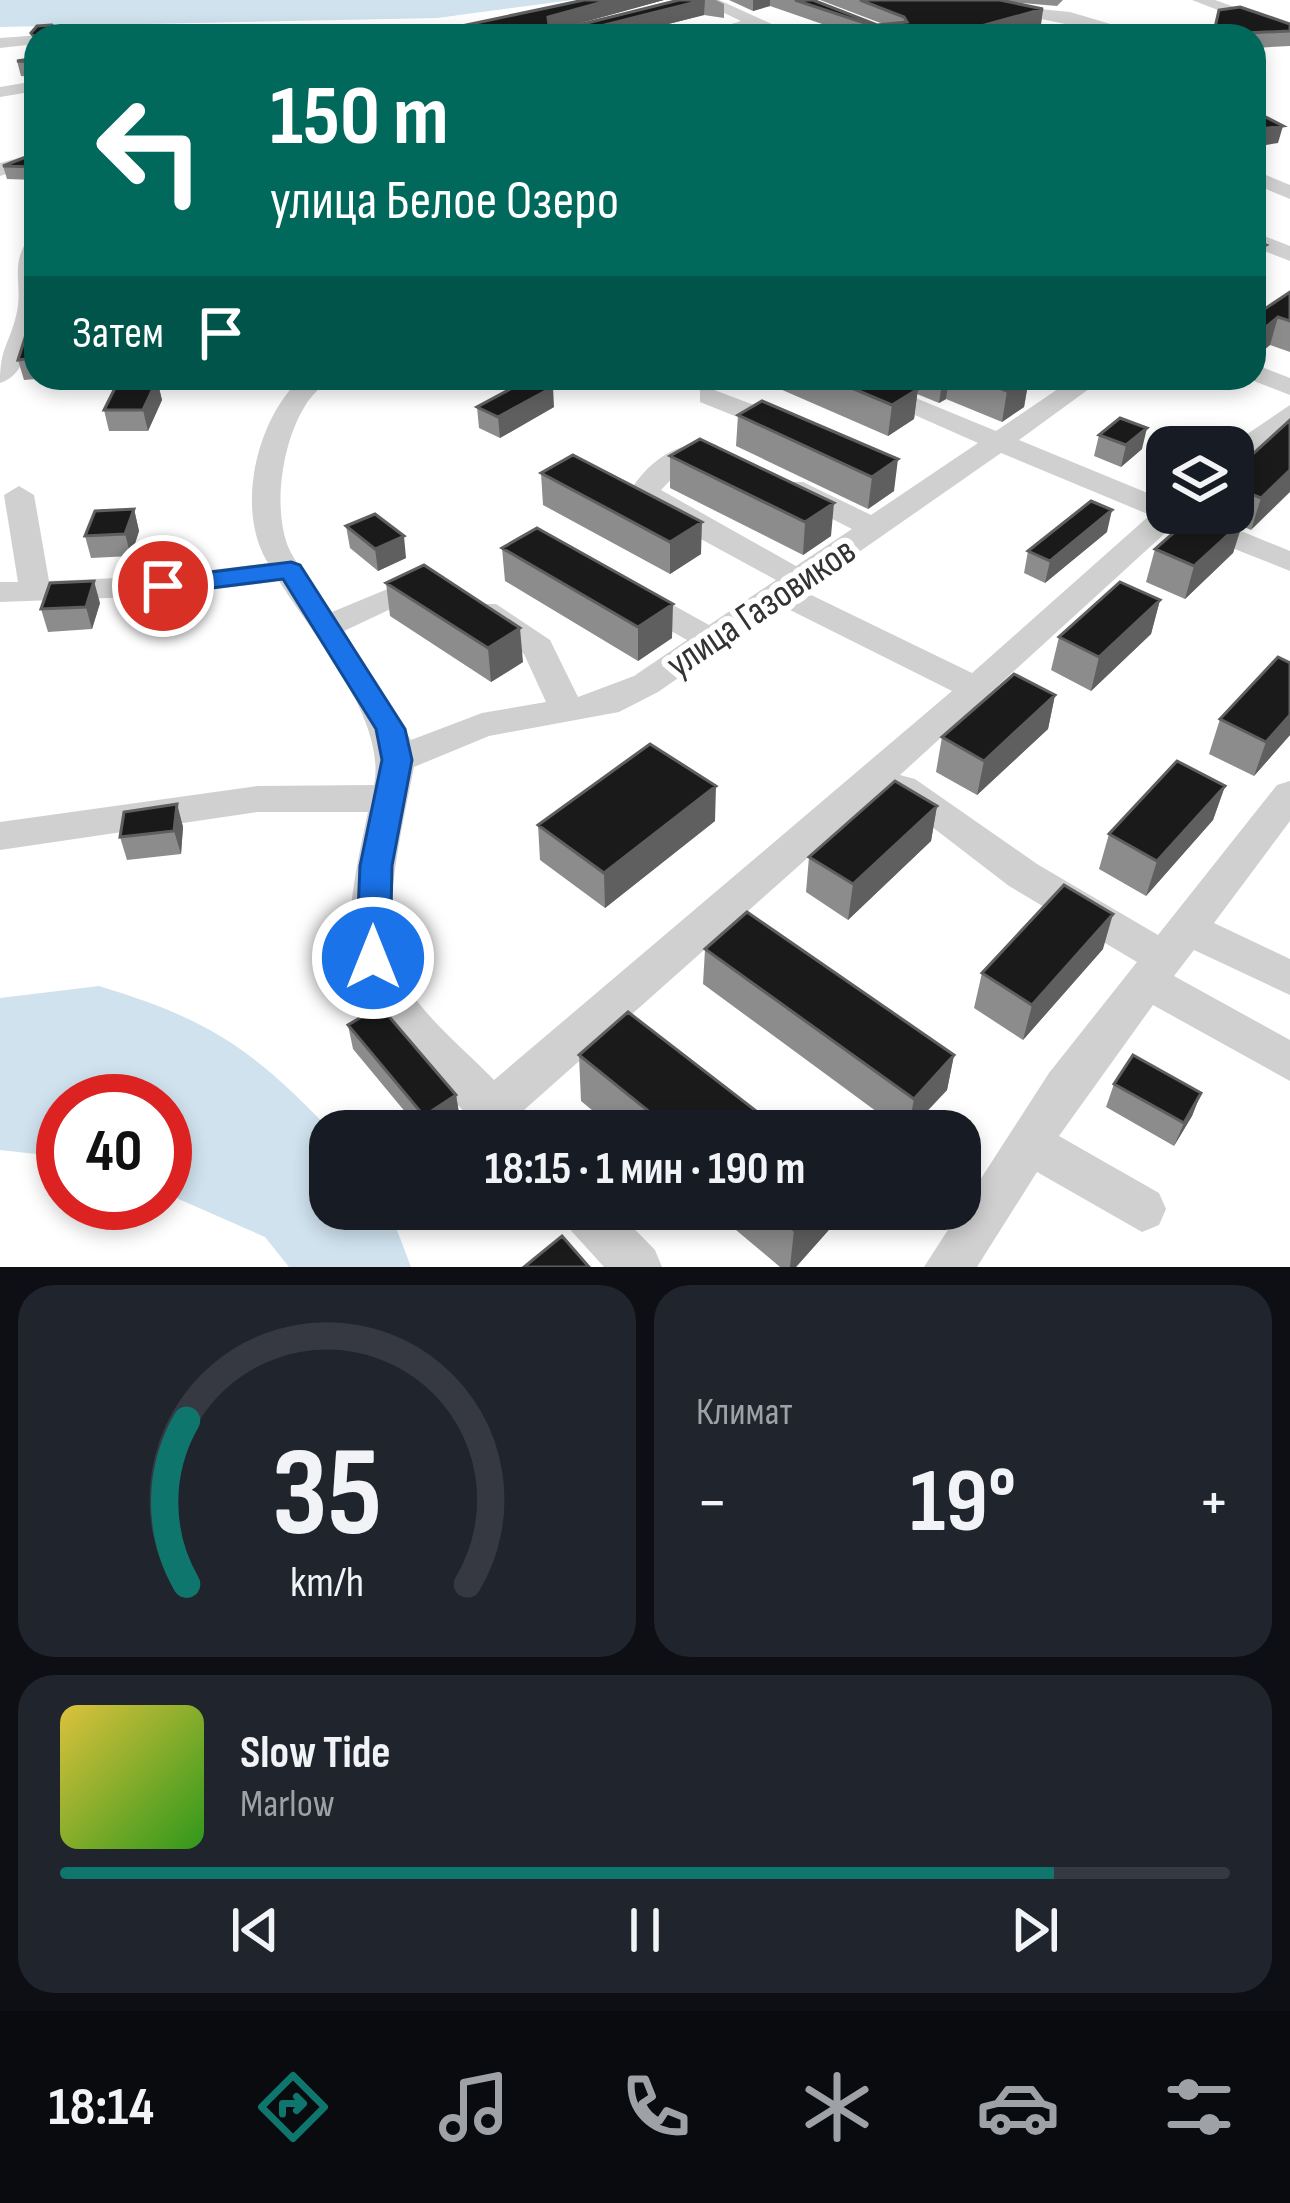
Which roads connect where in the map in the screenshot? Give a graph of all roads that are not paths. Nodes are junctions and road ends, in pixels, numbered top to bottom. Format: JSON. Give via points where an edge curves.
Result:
{"nodes":[{"id":1,"x":702,"y":0,"type":"edge"},
{"id":2,"x":956,"y":0,"type":"edge"},
{"id":3,"x":1200,"y":0,"type":"edge"},
{"id":4,"x":676,"y":6,"type":"edge"},
{"id":5,"x":987,"y":6,"type":"junction"},
{"id":6,"x":759,"y":22,"type":"junction"},
{"id":7,"x":751,"y":24,"type":"edge"},
{"id":8,"x":763,"y":24,"type":"edge"},
{"id":9,"x":1025,"y":24,"type":"edge"},
{"id":10,"x":1097,"y":24,"type":"edge"},
{"id":11,"x":1265,"y":24,"type":"edge"},
{"id":12,"x":24,"y":325,"type":"edge"},
{"id":13,"x":0,"y":375,"type":"edge"},
{"id":14,"x":302,"y":390,"type":"edge"},
{"id":15,"x":872,"y":390,"type":"edge"},
{"id":16,"x":1074,"y":390,"type":"edge"},
{"id":17,"x":709,"y":396,"type":"dead end"},
{"id":18,"x":1290,"y":413,"type":"edge"},
{"id":19,"x":819,"y":440,"type":"edge"},
{"id":20,"x":1254,"y":441,"type":"edge"},
{"id":21,"x":997,"y":443,"type":"junction"},
{"id":22,"x":895,"y":472,"type":"edge"},
{"id":23,"x":932,"y":488,"type":"junction"},
{"id":24,"x":19,"y":495,"type":"dead end"},
{"id":25,"x":1146,"y":504,"type":"edge"},
{"id":26,"x":874,"y":528,"type":"junction"},
{"id":27,"x":1146,"y":533,"type":"edge"},
{"id":28,"x":1220,"y":534,"type":"edge"},
{"id":29,"x":1290,"y":562,"type":"edge"},
{"id":30,"x":291,"y":570,"type":"junction"},
{"id":31,"x":596,"y":575,"type":"edge"},
{"id":32,"x":790,"y":586,"type":"junction"},
{"id":33,"x":10,"y":593,"type":"edge"},
{"id":34,"x":328,"y":626,"type":"junction"},
{"id":35,"x":712,"y":640,"type":"junction"},
{"id":36,"x":976,"y":689,"type":"junction"},
{"id":37,"x":568,"y":713,"type":"junction"},
{"id":38,"x":881,"y":773,"type":"junction"},
{"id":39,"x":395,"y":779,"type":"junction"},
{"id":40,"x":1290,"y":794,"type":"edge"},
{"id":41,"x":0,"y":836,"type":"edge"},
{"id":42,"x":1164,"y":954,"type":"junction"},
{"id":43,"x":1290,"y":978,"type":"edge"},
{"id":44,"x":1290,"y":1062,"type":"edge"},
{"id":45,"x":492,"y":1110,"type":"edge"},
{"id":46,"x":514,"y":1110,"type":"edge"},
{"id":47,"x":1030,"y":1143,"type":"junction"},
{"id":48,"x":1142,"y":1209,"type":"dead end"},
{"id":49,"x":603,"y":1230,"type":"edge"},
{"id":50,"x":637,"y":1267,"type":"edge"},
{"id":51,"x":949,"y":1267,"type":"edge"}],
"edges":[{"from":1,"to":4,"type":"street"},
{"from":1,"to":6,"type":"street"},
{"from":2,"to":5,"type":"street"},
{"from":3,"to":11,"type":"street"},
{"from":5,"to":9,"type":"street"},
{"from":5,"to":10,"type":"street"},
{"from":6,"to":7,"type":"street"},
{"from":6,"to":8,"type":"street"},
{"from":12,"to":13,"type":"street"},
{"from":14,"to":30,"type":"street","via":[[281,426],[266,513],[272,545]]},
{"from":15,"to":21,"type":"street"},
{"from":16,"to":21,"type":"street","name":"улица Газовиков"},
{"from":17,"to":19,"type":"street"},
{"from":18,"to":20,"type":"street"},
{"from":21,"to":23,"type":"street","name":"улица Газовиков"},
{"from":21,"to":25,"type":"street"},
{"from":22,"to":23,"type":"street"},
{"from":23,"to":26,"type":"street","name":"улица Газовиков"},
{"from":24,"to":33,"type":"street"},
{"from":26,"to":32,"type":"street","name":"улица Газовиков"},
{"from":26,"to":32,"type":"street","via":[[699,450],[651,477],[646,490],[654,502]]},
{"from":27,"to":36,"type":"street"},
{"from":28,"to":29,"type":"street"},
{"from":30,"to":33,"type":"street"},
{"from":30,"to":34,"type":"street"},
{"from":31,"to":35,"type":"street"},
{"from":32,"to":35,"type":"street","name":"улица Газовиков"},
{"from":32,"to":36,"type":"street"},
{"from":34,"to":37,"type":"street","via":[[412,588],[440,584],[538,648]]},
{"from":34,"to":39,"type":"street","via":[[391,729]]},
{"from":35,"to":37,"type":"street","name":"улица Газовиков","via":[[607,704]]},
{"from":36,"to":38,"type":"street"},
{"from":37,"to":39,"type":"street","name":"улица Газовиков","via":[[482,724]]},
{"from":38,"to":42,"type":"street","via":[[1023,874]]},
{"from":38,"to":46,"type":"street"},
{"from":39,"to":41,"type":"street"},
{"from":39,"to":45,"type":"street","via":[[376,866],[373,958],[396,1004]]},
{"from":40,"to":42,"type":"street"},
{"from":42,"to":43,"type":"street"},
{"from":42,"to":44,"type":"street"},
{"from":42,"to":47,"type":"street"},
{"from":47,"to":48,"type":"street"},
{"from":47,"to":51,"type":"street"},
{"from":49,"to":50,"type":"street"}]}
